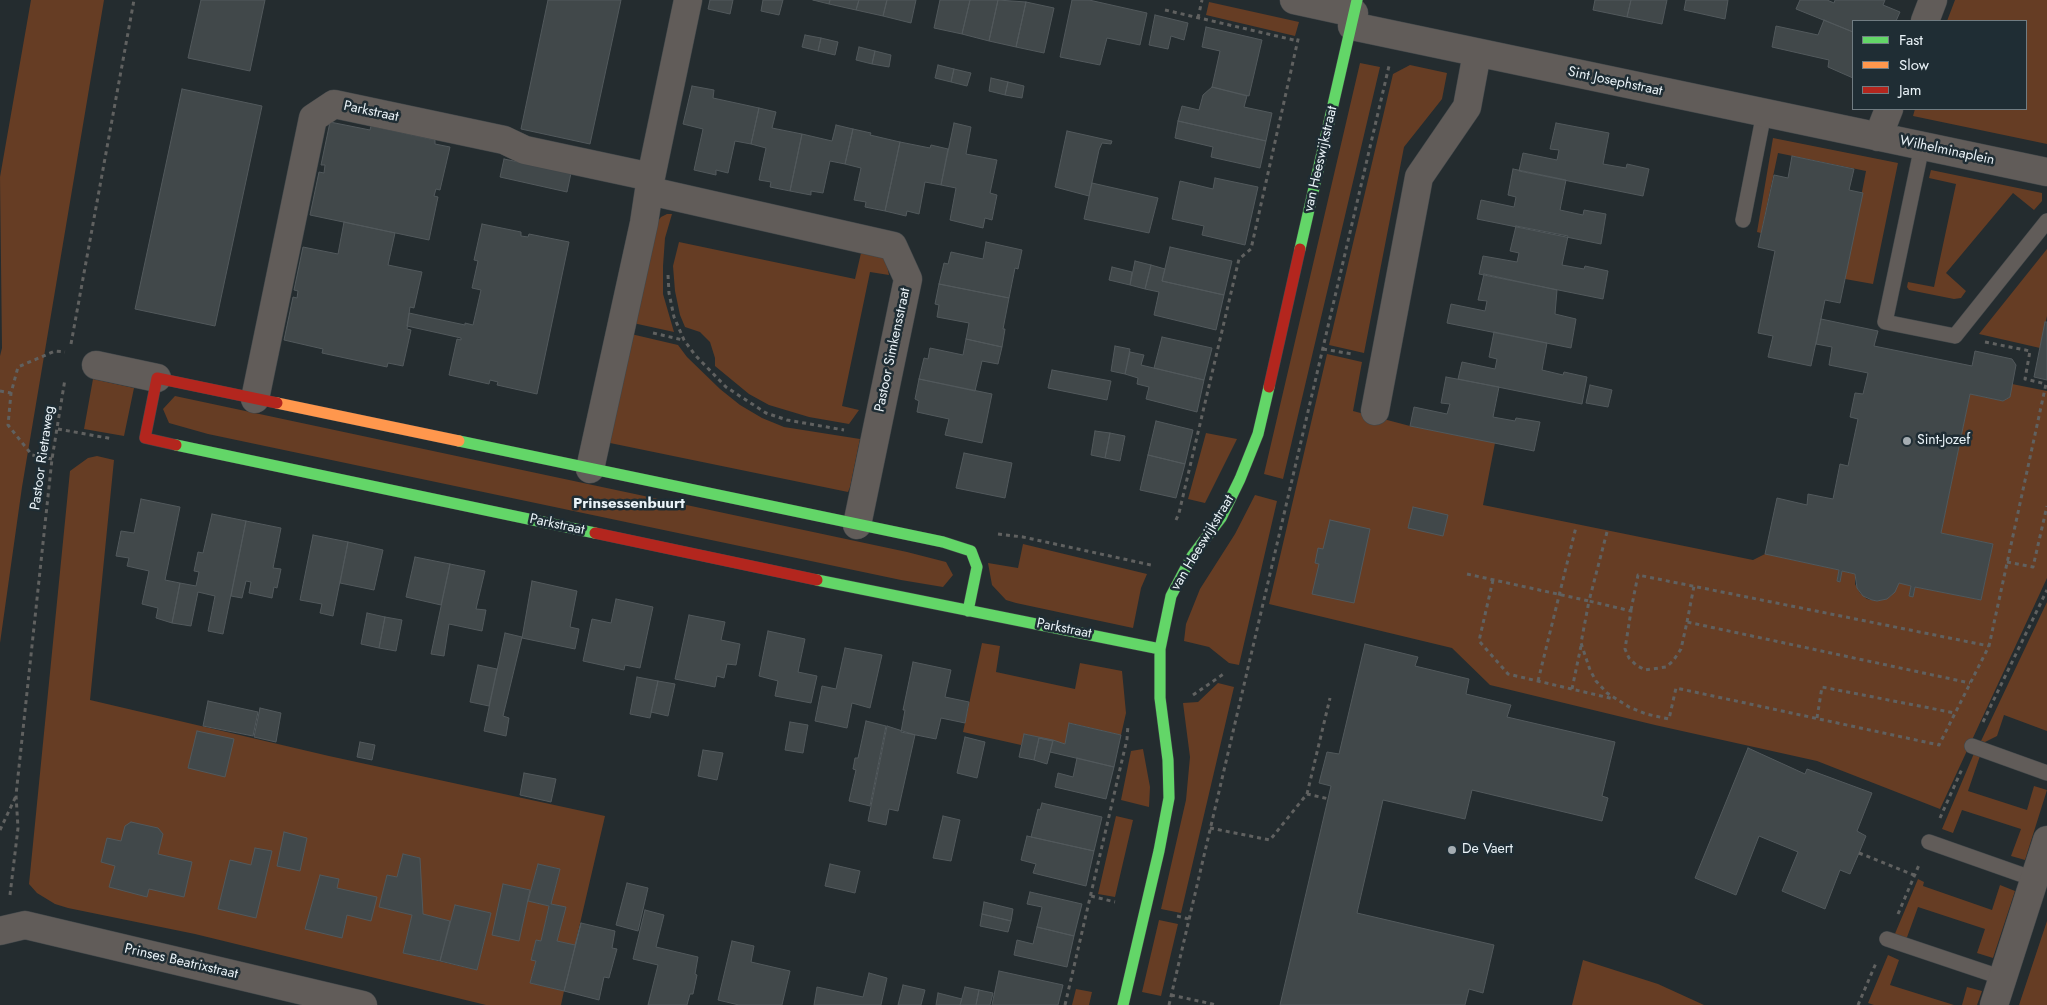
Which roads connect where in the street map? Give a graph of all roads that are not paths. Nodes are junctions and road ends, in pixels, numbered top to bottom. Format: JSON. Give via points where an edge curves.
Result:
{"nodes":[{"id":1,"x":688,"y":0,"type":"edge"},
{"id":2,"x":1933,"y":0,"type":"edge"},
{"id":3,"x":1300,"y":1,"type":"edge"},
{"id":4,"x":1354,"y":13,"type":"edge"},
{"id":5,"x":1925,"y":20,"type":"edge"},
{"id":6,"x":1477,"y":53,"type":"junction"},
{"id":7,"x":1889,"y":110,"type":"edge"},
{"id":8,"x":1764,"y":113,"type":"junction"},
{"id":9,"x":1878,"y":137,"type":"junction"},
{"id":10,"x":1922,"y":146,"type":"junction"},
{"id":11,"x":2047,"y":172,"type":"edge"},
{"id":12,"x":651,"y":184,"type":"junction"},
{"id":13,"x":1743,"y":220,"type":"dead end"},
{"id":14,"x":2047,"y":221,"type":"edge"},
{"id":15,"x":96,"y":365,"type":"road end"},
{"id":16,"x":157,"y":378,"type":"junction"},
{"id":17,"x":256,"y":399,"type":"junction"},
{"id":18,"x":1375,"y":411,"type":"dead end"},
{"id":19,"x":590,"y":468,"type":"junction"},
{"id":20,"x":857,"y":524,"type":"junction"},
{"id":21,"x":968,"y":611,"type":"junction"},
{"id":22,"x":1160,"y":649,"type":"junction"},
{"id":23,"x":1972,"y":746,"type":"road end"},
{"id":24,"x":2047,"y":773,"type":"edge"},
{"id":25,"x":2047,"y":840,"type":"edge"},
{"id":26,"x":1929,"y":842,"type":"road end"},
{"id":27,"x":2034,"y":879,"type":"junction"},
{"id":28,"x":0,"y":931,"type":"edge"},
{"id":29,"x":1887,"y":939,"type":"road end"},
{"id":30,"x":2003,"y":978,"type":"junction"},
{"id":31,"x":363,"y":1005,"type":"edge"},
{"id":32,"x":1123,"y":1005,"type":"edge"},
{"id":33,"x":1994,"y":1005,"type":"edge"}],
"edges":[{"from":1,"to":12,"type":"street"},
{"from":2,"to":5,"type":"street"},
{"from":3,"to":4,"type":"street","name":"Sint Josephstraat"},
{"from":4,"to":6,"type":"street","name":"Sint Josephstraat","via":[[1396,36]]},
{"from":4,"to":22,"type":"street","name":"van Heeswijkstraat","via":[[1258,434],[1221,518],[1192,556],[1171,596]]},
{"from":6,"to":8,"type":"street","name":"Sint Josephstraat"},
{"from":6,"to":18,"type":"street","via":[[1467,107],[1419,177]]},
{"from":7,"to":9,"type":"street","name":"Wilhelminaplein"},
{"from":8,"to":9,"type":"street","name":"Sint Josephstraat"},
{"from":8,"to":13,"type":"lane"},
{"from":9,"to":10,"type":"street","name":"Wilhelminaplein"},
{"from":10,"to":11,"type":"street","name":"Wilhelminaplein"},
{"from":10,"to":14,"type":"lane","via":[[1885,322],[1955,336]]},
{"from":12,"to":17,"type":"street","name":"Parkstraat","via":[[525,150],[504,140],[334,104],[313,118]]},
{"from":12,"to":19,"type":"street"},
{"from":12,"to":20,"type":"street","name":"Pastoor Simkensstraat","via":[[893,246],[908,279]]},
{"from":15,"to":16,"type":"street"},
{"from":16,"to":17,"type":"street"},
{"from":16,"to":21,"type":"street","name":"Parkstraat","via":[[145,438]]},
{"from":17,"to":19,"type":"street"},
{"from":19,"to":20,"type":"street"},
{"from":20,"to":21,"type":"street","via":[[970,551],[976,567]]},
{"from":21,"to":22,"type":"street","name":"Parkstraat"},
{"from":22,"to":32,"type":"street","name":"van Heeswijkstraat","via":[[1160,698],[1169,798]]},
{"from":23,"to":24,"type":"lane"},
{"from":25,"to":27,"type":"street"},
{"from":26,"to":27,"type":"lane"},
{"from":27,"to":30,"type":"street"},
{"from":28,"to":31,"type":"street","name":"Prinses Beatrixstraat","via":[[25,925]]},
{"from":29,"to":30,"type":"lane"},
{"from":30,"to":33,"type":"street"}]}
